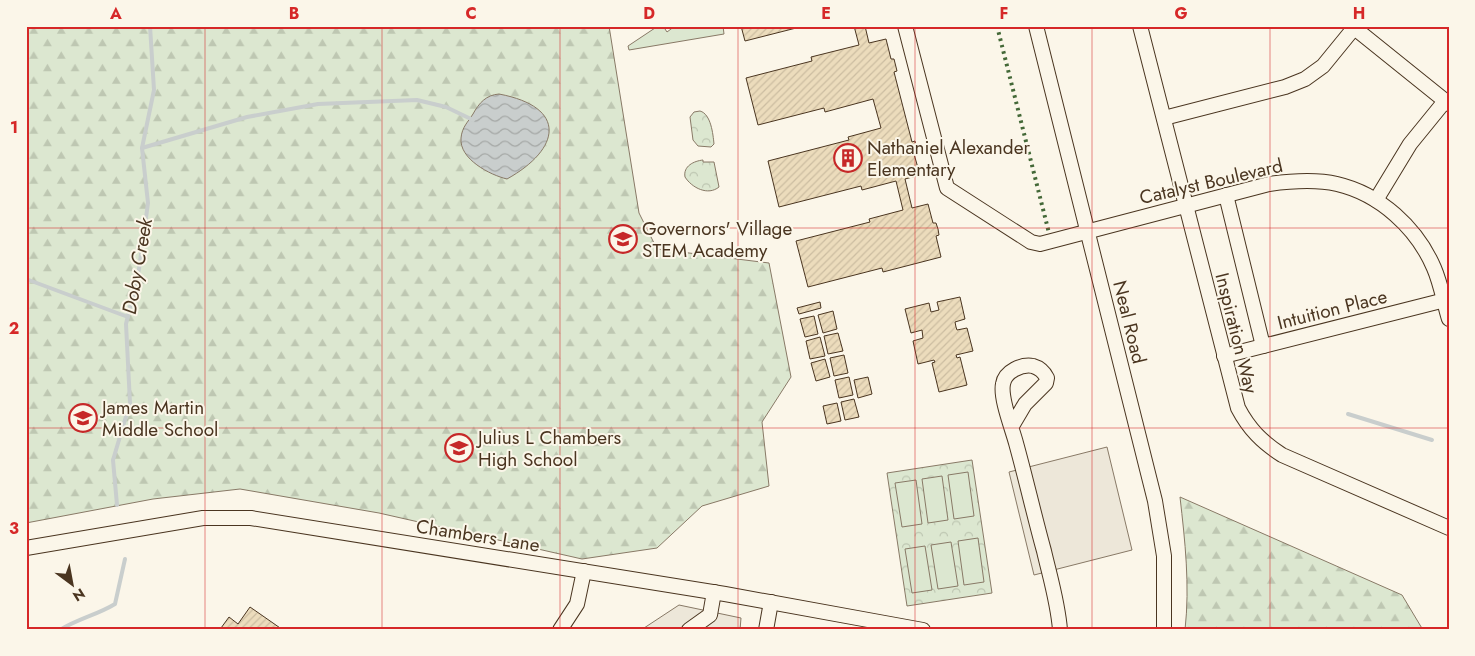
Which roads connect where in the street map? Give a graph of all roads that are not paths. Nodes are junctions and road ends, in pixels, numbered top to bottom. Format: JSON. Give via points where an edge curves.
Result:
{"nodes":[{"id":1,"x":906,"y":26,"type":"edge"},
{"id":2,"x":1036,"y":26,"type":"edge"},
{"id":3,"x":1140,"y":26,"type":"edge"},
{"id":4,"x":1353,"y":27,"type":"edge"},
{"id":5,"x":1447,"y":102,"type":"edge"},
{"id":6,"x":1164,"y":118,"type":"junction"},
{"id":7,"x":1226,"y":195,"type":"junction"},
{"id":8,"x":1376,"y":200,"type":"junction"},
{"id":9,"x":1186,"y":206,"type":"junction"},
{"id":10,"x":1088,"y":231,"type":"junction"},
{"id":11,"x":1446,"y":299,"type":"edge"},
{"id":12,"x":1449,"y":320,"type":"edge"},
{"id":13,"x":1264,"y":346,"type":"junction"},
{"id":14,"x":1224,"y":356,"type":"junction"},
{"id":15,"x":1012,"y":426,"type":"dead end"},
{"id":16,"x":1449,"y":528,"type":"edge"},
{"id":17,"x":26,"y":548,"type":"edge"},
{"id":18,"x":584,"y":572,"type":"junction"},
{"id":19,"x":714,"y":592,"type":"junction"},
{"id":20,"x":771,"y":602,"type":"junction"},
{"id":21,"x":560,"y":630,"type":"edge"},
{"id":22,"x":689,"y":630,"type":"edge"},
{"id":23,"x":766,"y":630,"type":"edge"},
{"id":24,"x":923,"y":630,"type":"edge"},
{"id":25,"x":1060,"y":630,"type":"edge"},
{"id":26,"x":1164,"y":630,"type":"edge"}],
"edges":[{"from":1,"to":10,"type":"street","name":"Catalyst Boulevard","via":[[947,188],[1031,242],[1040,244]]},
{"from":2,"to":10,"type":"street","name":"Neal Road"},
{"from":3,"to":6,"type":"street","name":"Inspiration Way"},
{"from":4,"to":5,"type":"street"},
{"from":4,"to":6,"type":"street","via":[[1323,66],[1305,79]]},
{"from":5,"to":8,"type":"street","via":[[1410,144]]},
{"from":6,"to":9,"type":"street","name":"Inspiration Way"},
{"from":7,"to":8,"type":"street","name":"Catalyst Boulevard","via":[[1296,180],[1338,184]]},
{"from":7,"to":9,"type":"street","name":"Catalyst Boulevard"},
{"from":7,"to":13,"type":"street"},
{"from":8,"to":11,"type":"street","name":"Catalyst Boulevard","via":[[1397,215],[1423,246]]},
{"from":9,"to":10,"type":"street","name":"Catalyst Boulevard"},
{"from":9,"to":14,"type":"street","name":"Inspiration Way"},
{"from":10,"to":26,"type":"street","name":"Neal Road","via":[[1158,516],[1165,575]]},
{"from":11,"to":12,"type":"street","name":"Catalyst Boulevard"},
{"from":11,"to":13,"type":"street","name":"Intuition Place"},
{"from":13,"to":14,"type":"street","name":"Intuition Place"},
{"from":14,"to":16,"type":"street","name":"Inspiration Way","via":[[1238,408],[1248,428],[1264,443],[1282,455]]},
{"from":15,"to":25,"type":"street","via":[[1050,575]]},
{"from":17,"to":18,"type":"street","name":"Chambers Lane","via":[[176,522],[233,517],[277,521]]},
{"from":18,"to":19,"type":"street","name":"Chambers Lane"},
{"from":18,"to":21,"type":"street","via":[[577,604]]},
{"from":19,"to":20,"type":"street","name":"Chambers Lane"},
{"from":19,"to":22,"type":"street","via":[[710,615]]},
{"from":20,"to":23,"type":"street"},
{"from":20,"to":24,"type":"street","name":"Chambers Lane"}]}
